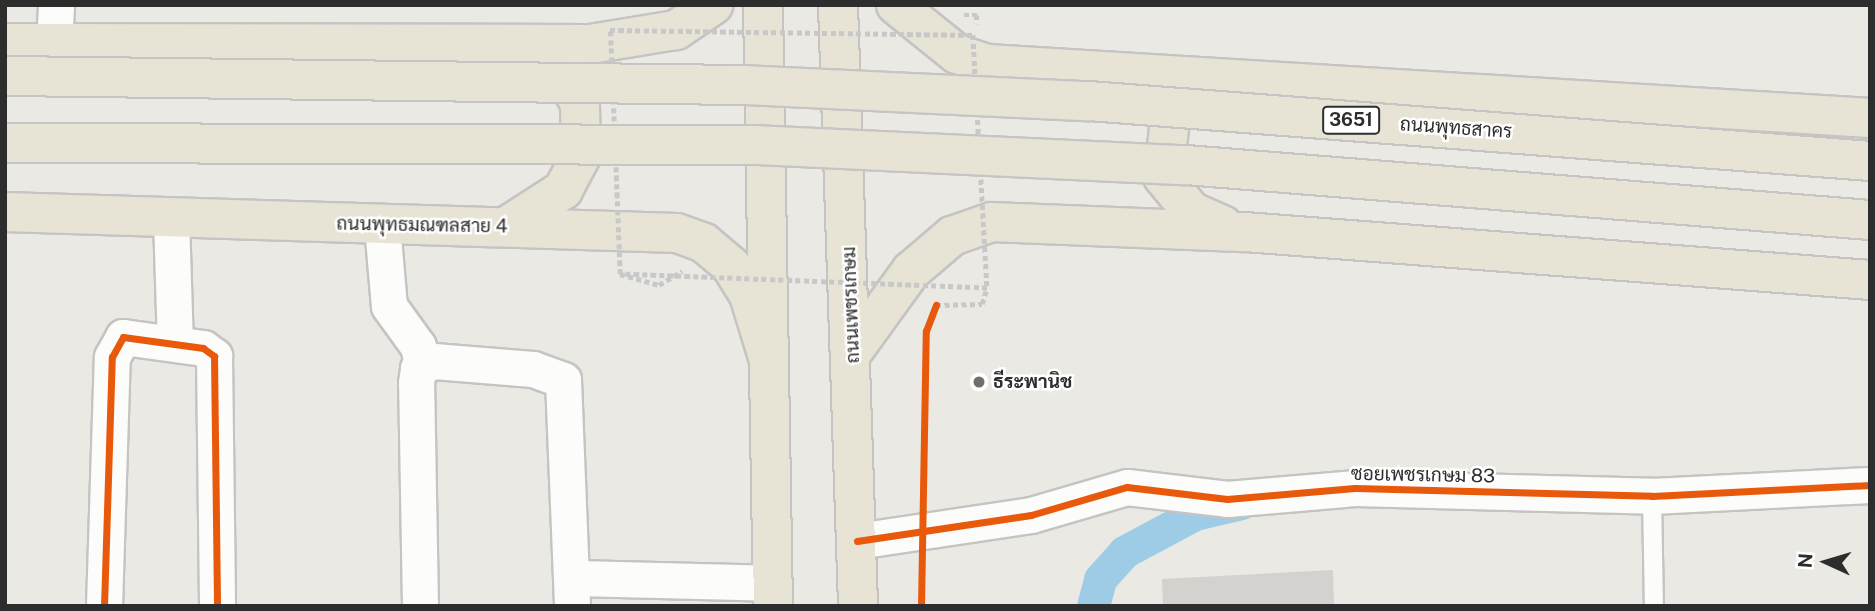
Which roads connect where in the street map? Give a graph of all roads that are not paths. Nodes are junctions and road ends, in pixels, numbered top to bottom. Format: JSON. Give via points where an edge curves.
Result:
{"nodes":[{"id":1,"x":56,"y":5,"type":"edge"},
{"id":2,"x":713,"y":5,"type":"edge"},
{"id":3,"x":763,"y":5,"type":"edge"},
{"id":4,"x":838,"y":5,"type":"edge"},
{"id":5,"x":896,"y":5,"type":"edge"},
{"id":6,"x":5,"y":43,"type":"edge"},
{"id":7,"x":54,"y":44,"type":"junction"},
{"id":8,"x":514,"y":47,"type":"junction"},
{"id":9,"x":5,"y":76,"type":"edge"},
{"id":10,"x":1264,"y":79,"type":"junction"},
{"id":11,"x":1870,"y":118,"type":"edge"},
{"id":12,"x":5,"y":143,"type":"edge"},
{"id":13,"x":1870,"y":161,"type":"edge"},
{"id":14,"x":5,"y":212,"type":"edge"},
{"id":15,"x":171,"y":218,"type":"junction"},
{"id":16,"x":1870,"y":220,"type":"edge"},
{"id":17,"x":382,"y":225,"type":"junction"},
{"id":18,"x":505,"y":226,"type":"junction"},
{"id":19,"x":1245,"y":232,"type":"junction"},
{"id":20,"x":1870,"y":280,"type":"edge"},
{"id":21,"x":175,"y":343,"type":"junction"},
{"id":22,"x":853,"y":351,"type":"junction"},
{"id":23,"x":768,"y":356,"type":"junction"},
{"id":24,"x":422,"y":364,"type":"junction"},
{"id":25,"x":1870,"y":485,"type":"edge"},
{"id":26,"x":1652,"y":496,"type":"junction"},
{"id":27,"x":857,"y":541,"type":"junction"},
{"id":28,"x":573,"y":592,"type":"edge"},
{"id":29,"x":773,"y":594,"type":"edge"},
{"id":30,"x":104,"y":606,"type":"edge"},
{"id":31,"x":217,"y":606,"type":"edge"},
{"id":32,"x":420,"y":606,"type":"edge"},
{"id":33,"x":858,"y":606,"type":"edge"},
{"id":34,"x":1654,"y":606,"type":"edge"}],
"edges":[{"from":1,"to":7,"type":"street"},
{"from":2,"to":8,"type":"main road","via":[[676,30],[641,39]]},
{"from":3,"to":23,"type":"main road"},
{"from":4,"to":22,"type":"main road","name":"ถนนเพชรเกษม"},
{"from":5,"to":10,"type":"main road","via":[[957,54],[988,64]]},
{"from":6,"to":7,"type":"main road"},
{"from":7,"to":8,"type":"main road"},
{"from":8,"to":18,"type":"main road","via":[[541,57],[566,77],[586,128],[582,156],[563,190]]},
{"from":9,"to":13,"type":"main road","name":"ถนนพุทธสาคร","number":"3651","bridge":true,"via":[[832,89],[1088,101]]},
{"from":10,"to":11,"type":"main road"},
{"from":10,"to":19,"type":"main road","via":[[1184,103],[1170,121],[1162,154],[1163,177],[1174,196],[1208,220]]},
{"from":12,"to":16,"type":"main road","bridge":true,"via":[[832,149],[1186,165]]},
{"from":14,"to":15,"type":"main road","name":"ถนนพุทธมณฑลสาย 4"},
{"from":15,"to":17,"type":"main road","name":"ถนนพุทธมณฑลสาย 4"},
{"from":15,"to":21,"type":"street"},
{"from":17,"to":18,"type":"main road","name":"ถนนพุทธมณฑลสาย 4"},
{"from":17,"to":24,"type":"street","via":[[388,306],[418,346]]},
{"from":18,"to":23,"type":"main road","name":"ถนนพุทธมณฑลสาย 4","via":[[635,229],[704,243],[731,266],[749,295]]},
{"from":19,"to":20,"type":"main road"},
{"from":19,"to":22,"type":"main road","via":[[992,222],[953,236],[911,271]]},
{"from":21,"to":30,"type":"street","via":[[123,337],[114,346]]},
{"from":21,"to":31,"type":"street","via":[[203,348],[214,356],[217,372]]},
{"from":22,"to":27,"type":"main road","name":"ถนนเพชรเกษม"},
{"from":23,"to":29,"type":"main road"},
{"from":24,"to":28,"type":"street","via":[[533,369],[563,380]]},
{"from":24,"to":32,"type":"street","via":[[416,383],[415,478]]},
{"from":25,"to":26,"type":"street","name":"ซอยเพชรเกษม 83"},
{"from":26,"to":27,"type":"street","name":"ซอยเพชรเกษม 83","via":[[1355,488],[1227,499],[1127,487],[1031,515]]},
{"from":26,"to":34,"type":"lane"},
{"from":27,"to":33,"type":"main road","name":"ถนนเพชรเกษม"},
{"from":28,"to":29,"type":"street"}]}
